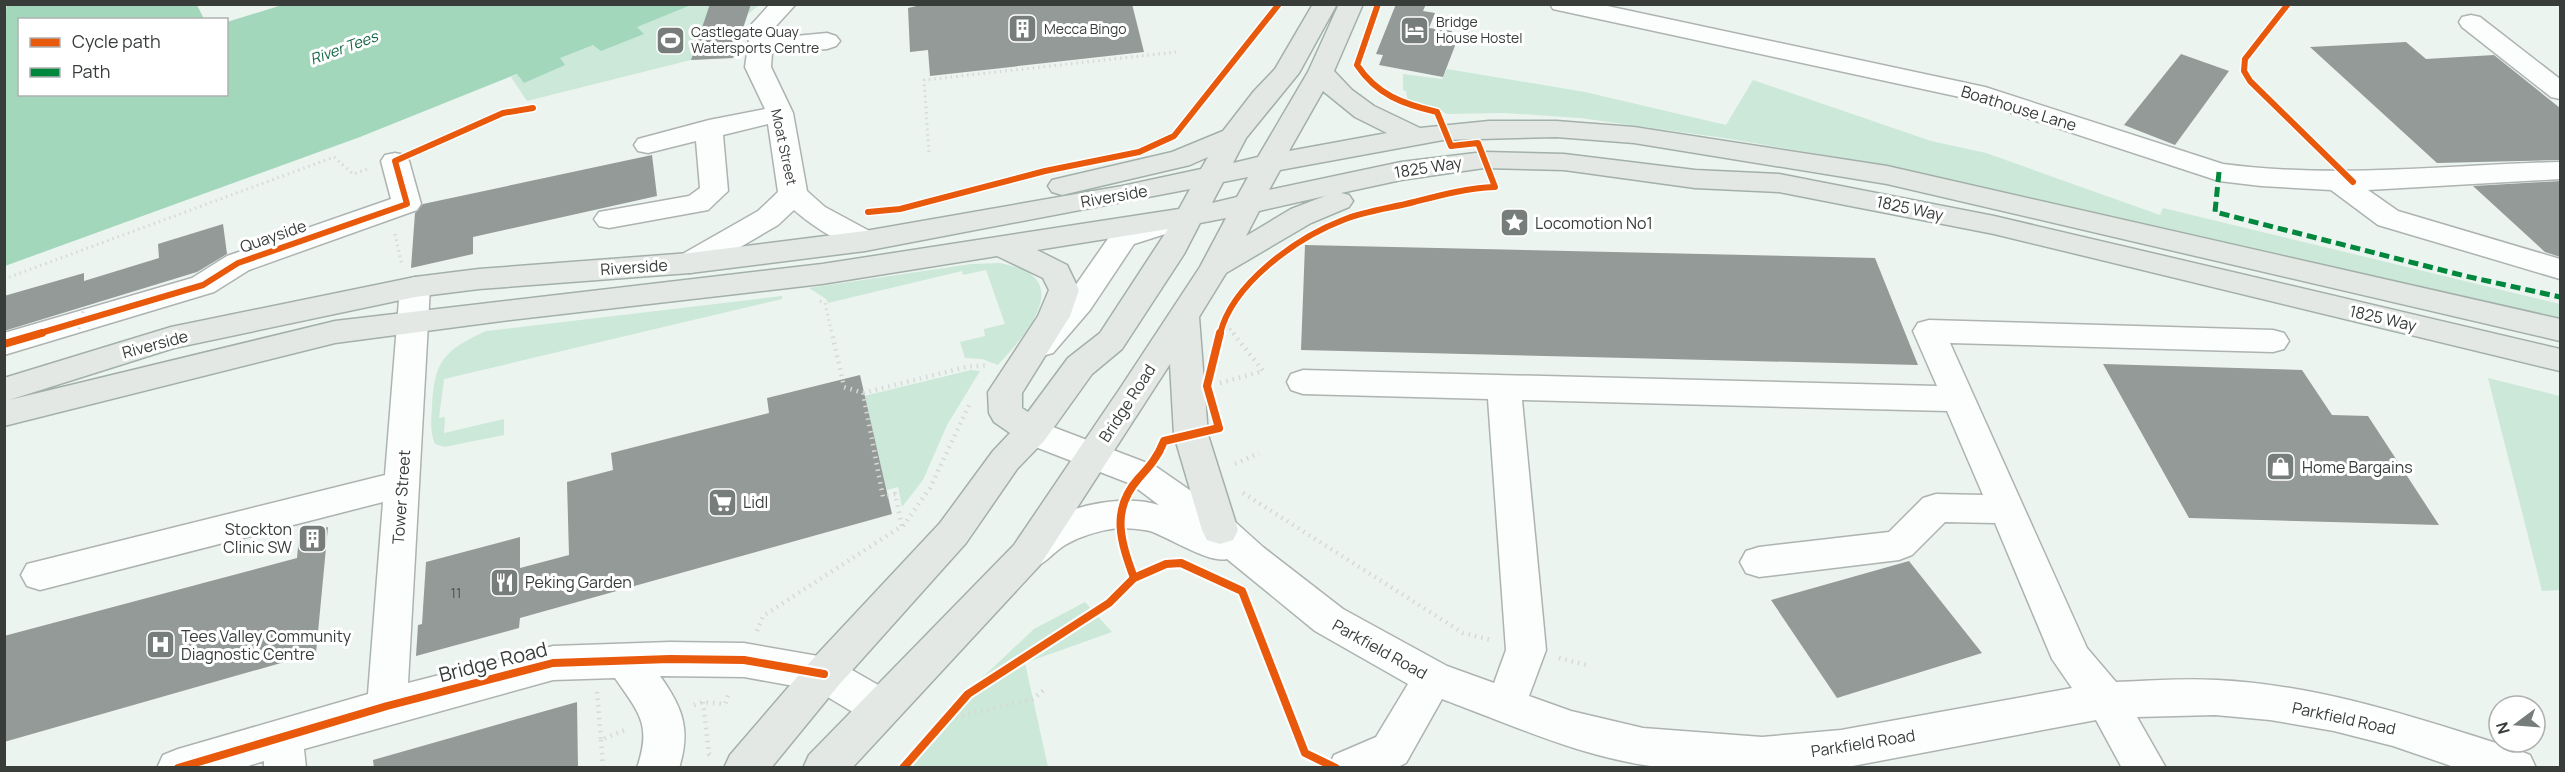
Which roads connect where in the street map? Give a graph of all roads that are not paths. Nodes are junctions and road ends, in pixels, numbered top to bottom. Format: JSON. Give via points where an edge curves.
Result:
{"nodes":[{"id":1,"x":784,"y":4,"type":"edge"},
{"id":2,"x":1325,"y":4,"type":"edge"},
{"id":3,"x":1351,"y":4,"type":"edge"},
{"id":4,"x":1562,"y":4,"type":"edge"},
{"id":5,"x":2471,"y":22,"type":"dead end"},
{"id":6,"x":827,"y":41,"type":"dead end"},
{"id":7,"x":760,"y":48,"type":"junction"},
{"id":8,"x":1321,"y":72,"type":"junction"},
{"id":9,"x":2560,"y":91,"type":"edge"},
{"id":10,"x":780,"y":113,"type":"junction"},
{"id":11,"x":709,"y":128,"type":"junction"},
{"id":12,"x":1417,"y":136,"type":"junction"},
{"id":13,"x":1233,"y":137,"type":"junction"},
{"id":14,"x":648,"y":145,"type":"dead end"},
{"id":15,"x":395,"y":161,"type":"road end"},
{"id":16,"x":1268,"y":164,"type":"junction"},
{"id":17,"x":2560,"y":170,"type":"edge"},
{"id":18,"x":1401,"y":171,"type":"junction"},
{"id":19,"x":1210,"y":177,"type":"junction"},
{"id":20,"x":2339,"y":182,"type":"junction"},
{"id":21,"x":793,"y":194,"type":"junction"},
{"id":22,"x":1249,"y":204,"type":"junction"},
{"id":23,"x":1024,"y":212,"type":"junction"},
{"id":24,"x":1188,"y":217,"type":"junction"},
{"id":25,"x":609,"y":219,"type":"dead end"},
{"id":26,"x":865,"y":241,"type":"junction"},
{"id":27,"x":1002,"y":247,"type":"junction"},
{"id":28,"x":690,"y":263,"type":"junction"},
{"id":29,"x":1214,"y":268,"type":"junction"},
{"id":30,"x":2560,"y":269,"type":"edge"},
{"id":31,"x":415,"y":287,"type":"junction"},
{"id":32,"x":1183,"y":314,"type":"junction"},
{"id":33,"x":412,"y":322,"type":"junction"},
{"id":34,"x":2560,"y":330,"type":"edge"},
{"id":35,"x":2273,"y":341,"type":"dead end"},
{"id":36,"x":4,"y":344,"type":"edge"},
{"id":37,"x":1029,"y":360,"type":"junction"},
{"id":38,"x":2560,"y":360,"type":"edge"},
{"id":39,"x":1304,"y":382,"type":"dead end"},
{"id":40,"x":1504,"y":386,"type":"junction"},
{"id":41,"x":4,"y":390,"type":"edge"},
{"id":42,"x":1960,"y":399,"type":"junction"},
{"id":43,"x":4,"y":414,"type":"edge"},
{"id":44,"x":1032,"y":432,"type":"junction"},
{"id":45,"x":1091,"y":457,"type":"junction"},
{"id":46,"x":402,"y":484,"type":"junction"},
{"id":47,"x":2007,"y":509,"type":"junction"},
{"id":48,"x":1220,"y":530,"type":"junction"},
{"id":49,"x":1027,"y":555,"type":"junction"},
{"id":50,"x":1250,"y":558,"type":"junction"},
{"id":51,"x":1759,"y":562,"type":"dead end"},
{"id":52,"x":40,"y":575,"type":"dead end"},
{"id":53,"x":625,"y":660,"type":"junction"},
{"id":54,"x":824,"y":674,"type":"junction"},
{"id":55,"x":1432,"y":678,"type":"junction"},
{"id":56,"x":2106,"y":700,"type":"junction"},
{"id":57,"x":387,"y":706,"type":"junction"},
{"id":58,"x":1505,"y":706,"type":"junction"},
{"id":59,"x":880,"y":707,"type":"junction"},
{"id":60,"x":284,"y":752,"type":"edge"},
{"id":61,"x":1642,"y":757,"type":"edge"},
{"id":62,"x":732,"y":763,"type":"edge"},
{"id":63,"x":178,"y":768,"type":"edge"},
{"id":64,"x":658,"y":768,"type":"edge"},
{"id":65,"x":824,"y":768,"type":"edge"},
{"id":66,"x":1349,"y":768,"type":"edge"},
{"id":67,"x":2145,"y":768,"type":"edge"},
{"id":68,"x":2515,"y":768,"type":"edge"}],
"edges":[{"from":1,"to":7,"type":"street","name":"Moat Street","via":[[763,26]]},
{"from":2,"to":13,"type":"main road","via":[[1286,73]]},
{"from":3,"to":8,"type":"main road","name":"Bridge Road"},
{"from":4,"to":20,"type":"street","name":"Boathouse Lane","via":[[1976,93],[2219,172],[2287,181]]},
{"from":5,"to":9,"type":"street"},
{"from":6,"to":7,"type":"street"},
{"from":7,"to":10,"type":"street","name":"Moat Street","via":[[758,67]]},
{"from":8,"to":12,"type":"main road","via":[[1339,95],[1363,113]]},
{"from":8,"to":16,"type":"main road","name":"Bridge Road"},
{"from":10,"to":11,"type":"street"},
{"from":10,"to":21,"type":"street","name":"Moat Street"},
{"from":11,"to":14,"type":"street"},
{"from":11,"to":25,"type":"street","via":[[714,191],[698,204]]},
{"from":12,"to":16,"type":"main road","name":"1825 Way"},
{"from":12,"to":34,"type":"main road","name":"1825 Way","via":[[1489,129],[1556,129],[1634,135],[1770,155],[1887,175],[2041,209]]},
{"from":13,"to":19,"type":"main road"},
{"from":13,"to":23,"type":"main road","via":[[1180,159],[1054,188]]},
{"from":15,"to":36,"type":"street","name":"Quayside","via":[[407,204],[238,263],[203,285]]},
{"from":16,"to":19,"type":"main road","name":"Riverside"},
{"from":16,"to":22,"type":"main road","name":"Bridge Road"},
{"from":17,"to":20,"type":"street","name":"Boathouse Lane"},
{"from":18,"to":22,"type":"main road","name":"1825 Way"},
{"from":18,"to":29,"type":"main road","via":[[1301,216]]},
{"from":18,"to":38,"type":"main road","name":"1825 Way","via":[[1469,161],[1564,162],[1695,179],[1779,183],[1994,225]]},
{"from":19,"to":23,"type":"main road","name":"Riverside"},
{"from":19,"to":24,"type":"main road"},
{"from":20,"to":30,"type":"street","via":[[2388,218]]},
{"from":21,"to":26,"type":"street","name":"Moat Street","via":[[814,213]]},
{"from":21,"to":28,"type":"street","name":"Moat Street","via":[[768,218]]},
{"from":22,"to":24,"type":"main road","name":"Riverside"},
{"from":22,"to":29,"type":"main road","name":"Bridge Road"},
{"from":23,"to":26,"type":"main road","name":"Riverside"},
{"from":24,"to":27,"type":"main road","name":"Riverside"},
{"from":24,"to":37,"type":"street","via":[[1124,237],[1079,303]]},
{"from":24,"to":44,"type":"main road","via":[[1169,254],[1111,341],[1080,366]]},
{"from":26,"to":28,"type":"main road","name":"Riverside"},
{"from":27,"to":33,"type":"main road","name":"Riverside","via":[[804,277]]},
{"from":27,"to":37,"type":"main road","via":[[1056,272],[1064,290]]},
{"from":28,"to":31,"type":"main road","name":"Riverside"},
{"from":29,"to":32,"type":"main road","name":"Bridge Road"},
{"from":31,"to":33,"type":"street","name":"Tower Street"},
{"from":31,"to":41,"type":"main road","name":"Riverside","via":[[171,338]]},
{"from":32,"to":45,"type":"main road","name":"Bridge Road"},
{"from":32,"to":48,"type":"main road","via":[[1191,435]]},
{"from":33,"to":43,"type":"main road","name":"Riverside","via":[[335,332]]},
{"from":33,"to":46,"type":"street","name":"Tower Street"},
{"from":35,"to":42,"type":"street","via":[[1929,331]]},
{"from":37,"to":44,"type":"main road","via":[[1005,392],[1006,413]]},
{"from":39,"to":40,"type":"street"},
{"from":40,"to":42,"type":"street"},
{"from":40,"to":58,"type":"street","via":[[1526,650]]},
{"from":42,"to":47,"type":"street"},
{"from":44,"to":45,"type":"street","name":"Parkfield Road"},
{"from":44,"to":54,"type":"main road","via":[[1005,460],[953,533]]},
{"from":45,"to":48,"type":"street","name":"Parkfield Road","via":[[1143,475]]},
{"from":45,"to":49,"type":"main road","name":"Bridge Road"},
{"from":46,"to":52,"type":"street"},
{"from":46,"to":57,"type":"street","name":"Tower Street"},
{"from":47,"to":51,"type":"street","via":[[1936,508],[1899,545]]},
{"from":47,"to":56,"type":"street","via":[[2072,659]]},
{"from":48,"to":50,"type":"street","name":"Parkfield Road"},
{"from":49,"to":50,"type":"street","via":[[1053,534],[1090,519],[1119,514],[1152,517]]},
{"from":49,"to":59,"type":"main road","name":"Bridge Road"},
{"from":50,"to":55,"type":"street","name":"Parkfield Road","via":[[1329,620]]},
{"from":53,"to":54,"type":"street","name":"Bridge Road","via":[[744,660]]},
{"from":53,"to":57,"type":"street","name":"Bridge Road","via":[[553,663]]},
{"from":53,"to":64,"type":"street","via":[[664,715],[666,749]]},
{"from":54,"to":59,"type":"street","name":"Bridge Road"},
{"from":54,"to":62,"type":"main road"},
{"from":55,"to":58,"type":"street","name":"Parkfield Road"},
{"from":55,"to":66,"type":"street","via":[[1391,750]]},
{"from":56,"to":61,"type":"street","name":"Parkfield Road","via":[[1841,749],[1762,756]]},
{"from":56,"to":67,"type":"street"},
{"from":56,"to":68,"type":"street","name":"Parkfield Road","via":[[2216,697],[2270,702],[2394,728]]},
{"from":57,"to":60,"type":"street","name":"Bridge Road"},
{"from":58,"to":61,"type":"street","name":"Parkfield Road"},
{"from":59,"to":65,"type":"main road"},
{"from":60,"to":63,"type":"street","name":"Bridge Road"}]}
